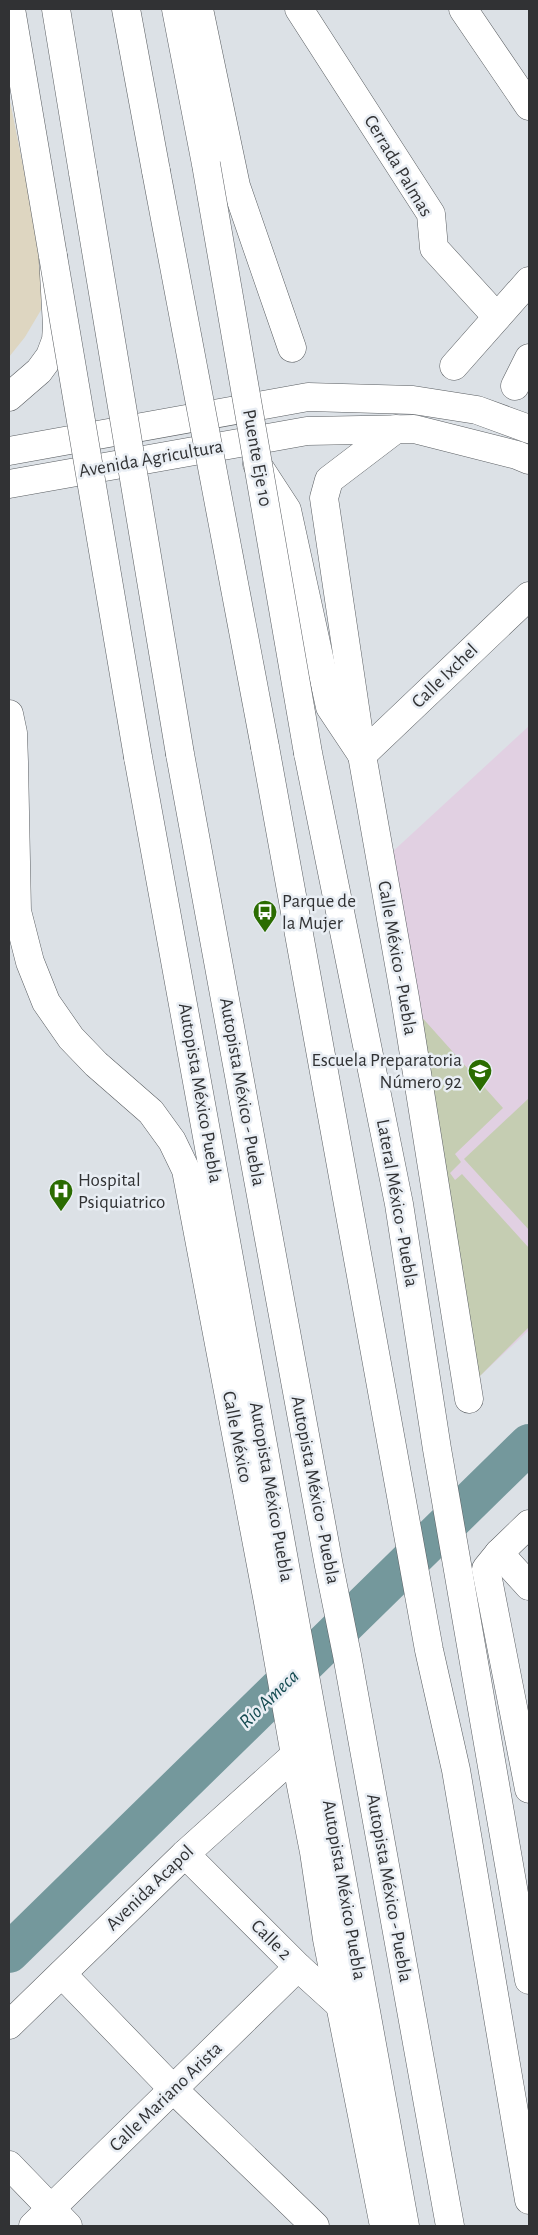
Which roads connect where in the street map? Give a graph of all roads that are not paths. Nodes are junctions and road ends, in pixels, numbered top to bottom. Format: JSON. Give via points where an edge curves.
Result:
{"nodes":[{"id":1,"x":11,"y":9,"type":"edge"},
{"id":2,"x":56,"y":9,"type":"edge"},
{"id":3,"x":126,"y":9,"type":"edge"},
{"id":4,"x":176,"y":9,"type":"edge"},
{"id":5,"x":199,"y":9,"type":"edge"},
{"id":6,"x":299,"y":9,"type":"edge"},
{"id":7,"x":463,"y":9,"type":"edge"},
{"id":8,"x":529,"y":106,"type":"edge"},
{"id":9,"x":53,"y":256,"type":"junction"},
{"id":10,"x":529,"y":282,"type":"edge"},
{"id":11,"x":497,"y":317,"type":"junction"},
{"id":12,"x":292,"y":348,"type":"dead end"},
{"id":13,"x":529,"y":358,"type":"edge"},
{"id":14,"x":454,"y":366,"type":"dead end"},
{"id":15,"x":515,"y":386,"type":"dead end"},
{"id":16,"x":9,"y":397,"type":"edge"},
{"id":17,"x":396,"y":429,"type":"junction"},
{"id":18,"x":529,"y":429,"type":"edge"},
{"id":19,"x":9,"y":451,"type":"edge"},
{"id":20,"x":529,"y":460,"type":"edge"},
{"id":21,"x":258,"y":464,"type":"junction"},
{"id":22,"x":9,"y":484,"type":"edge"},
{"id":23,"x":529,"y":596,"type":"edge"},
{"id":24,"x":9,"y":714,"type":"edge"},
{"id":25,"x":308,"y":752,"type":"joint"},
{"id":26,"x":362,"y":755,"type":"junction"},
{"id":27,"x":469,"y":1399,"type":"dead end"},
{"id":28,"x":529,"y":1524,"type":"edge"},
{"id":29,"x":492,"y":1561,"type":"junction"},
{"id":30,"x":529,"y":1586,"type":"edge"},
{"id":31,"x":280,"y":1600,"type":"junction"},
{"id":32,"x":302,"y":1748,"type":"junction"},
{"id":33,"x":529,"y":1789,"type":"edge"},
{"id":34,"x":185,"y":1854,"type":"junction"},
{"id":35,"x":298,"y":1967,"type":"junction"},
{"id":36,"x":62,"y":1974,"type":"junction"},
{"id":37,"x":529,"y":1980,"type":"edge"},
{"id":38,"x":340,"y":2005,"type":"junction"},
{"id":39,"x":366,"y":2014,"type":"junction"},
{"id":40,"x":9,"y":2025,"type":"edge"},
{"id":41,"x":173,"y":2089,"type":"junction"},
{"id":42,"x":9,"y":2165,"type":"edge"},
{"id":43,"x":529,"y":2200,"type":"edge"},
{"id":44,"x":51,"y":2220,"type":"edge"},
{"id":45,"x":315,"y":2226,"type":"edge"},
{"id":46,"x":384,"y":2226,"type":"edge"},
{"id":47,"x":404,"y":2226,"type":"edge"},
{"id":48,"x":450,"y":2226,"type":"edge"}],
"edges":[{"from":1,"to":9,"type":"main road"},
{"from":2,"to":48,"type":"main road","name":"Autopista México - Puebla","bridge":true,"via":[[180,754]]},
{"from":3,"to":43,"type":"main road","bridge":true,"via":[[265,747],[398,1483],[456,1770]]},
{"from":4,"to":21,"type":"main road","name":"Puente Eje 10","bridge":true},
{"from":5,"to":12,"type":"main road","via":[[236,186]]},
{"from":6,"to":11,"type":"main road","name":"Cerrada Palmas","via":[[431,214],[434,248]]},
{"from":7,"to":8,"type":"main road"},
{"from":9,"to":16,"type":"main road","via":[[56,340],[39,371]]},
{"from":9,"to":31,"type":"main road","name":"Autopista México Puebla","bridge":true},
{"from":10,"to":11,"type":"main road"},
{"from":11,"to":14,"type":"main road"},
{"from":13,"to":15,"type":"main road"},
{"from":17,"to":20,"type":"main road","name":"Avenida Agricultura","via":[[414,429]]},
{"from":17,"to":22,"type":"main road","name":"Avenida Agricultura","via":[[307,431]]},
{"from":17,"to":26,"type":"main road","name":"Calle México - Puebla","via":[[329,480],[324,498]]},
{"from":18,"to":19,"type":"main road","name":"Avenida Agricultura","via":[[477,410],[413,400],[308,397]]},
{"from":21,"to":25,"type":"main road","name":"Puente Eje 10","bridge":true},
{"from":21,"to":26,"type":"main road","via":[[287,510],[330,707]]},
{"from":23,"to":26,"type":"main road","name":"Calle Ixchel"},
{"from":24,"to":31,"type":"main road","name":"Calle México","via":[[13,733],[17,911],[30,962],[46,1002],[71,1038],[151,1112],[172,1141],[186,1170]]},
{"from":25,"to":37,"type":"main road","name":"Lateral México - Puebla","via":[[399,1204],[437,1449]]},
{"from":26,"to":27,"type":"main road","name":"Calle México - Puebla","via":[[405,998]]},
{"from":28,"to":29,"type":"main road"},
{"from":29,"to":30,"type":"main road"},
{"from":29,"to":33,"type":"main road"},
{"from":31,"to":32,"type":"main road","name":"Autopista México Puebla"},
{"from":32,"to":34,"type":"main road","name":"Avenida Acapol"},
{"from":32,"to":38,"type":"main road","name":"Autopista México Puebla","via":[[314,1852]]},
{"from":32,"to":39,"type":"main road","name":"Autopista México Puebla"},
{"from":34,"to":35,"type":"main road","name":"Calle 2"},
{"from":34,"to":36,"type":"main road","name":"Avenida Acapol"},
{"from":35,"to":38,"type":"main road","name":"Calle 2"},
{"from":35,"to":41,"type":"main road","name":"Calle Mariano Arista"},
{"from":36,"to":40,"type":"main road","name":"Avenida Acapol"},
{"from":36,"to":41,"type":"main road"},
{"from":38,"to":39,"type":"main road","name":"Calle 2"},
{"from":38,"to":46,"type":"main road","name":"Autopista México Puebla"},
{"from":39,"to":47,"type":"main road","name":"Autopista México Puebla"},
{"from":41,"to":44,"type":"main road","name":"Calle Mariano Arista"},
{"from":41,"to":45,"type":"main road"},
{"from":42,"to":44,"type":"main road"}]}
